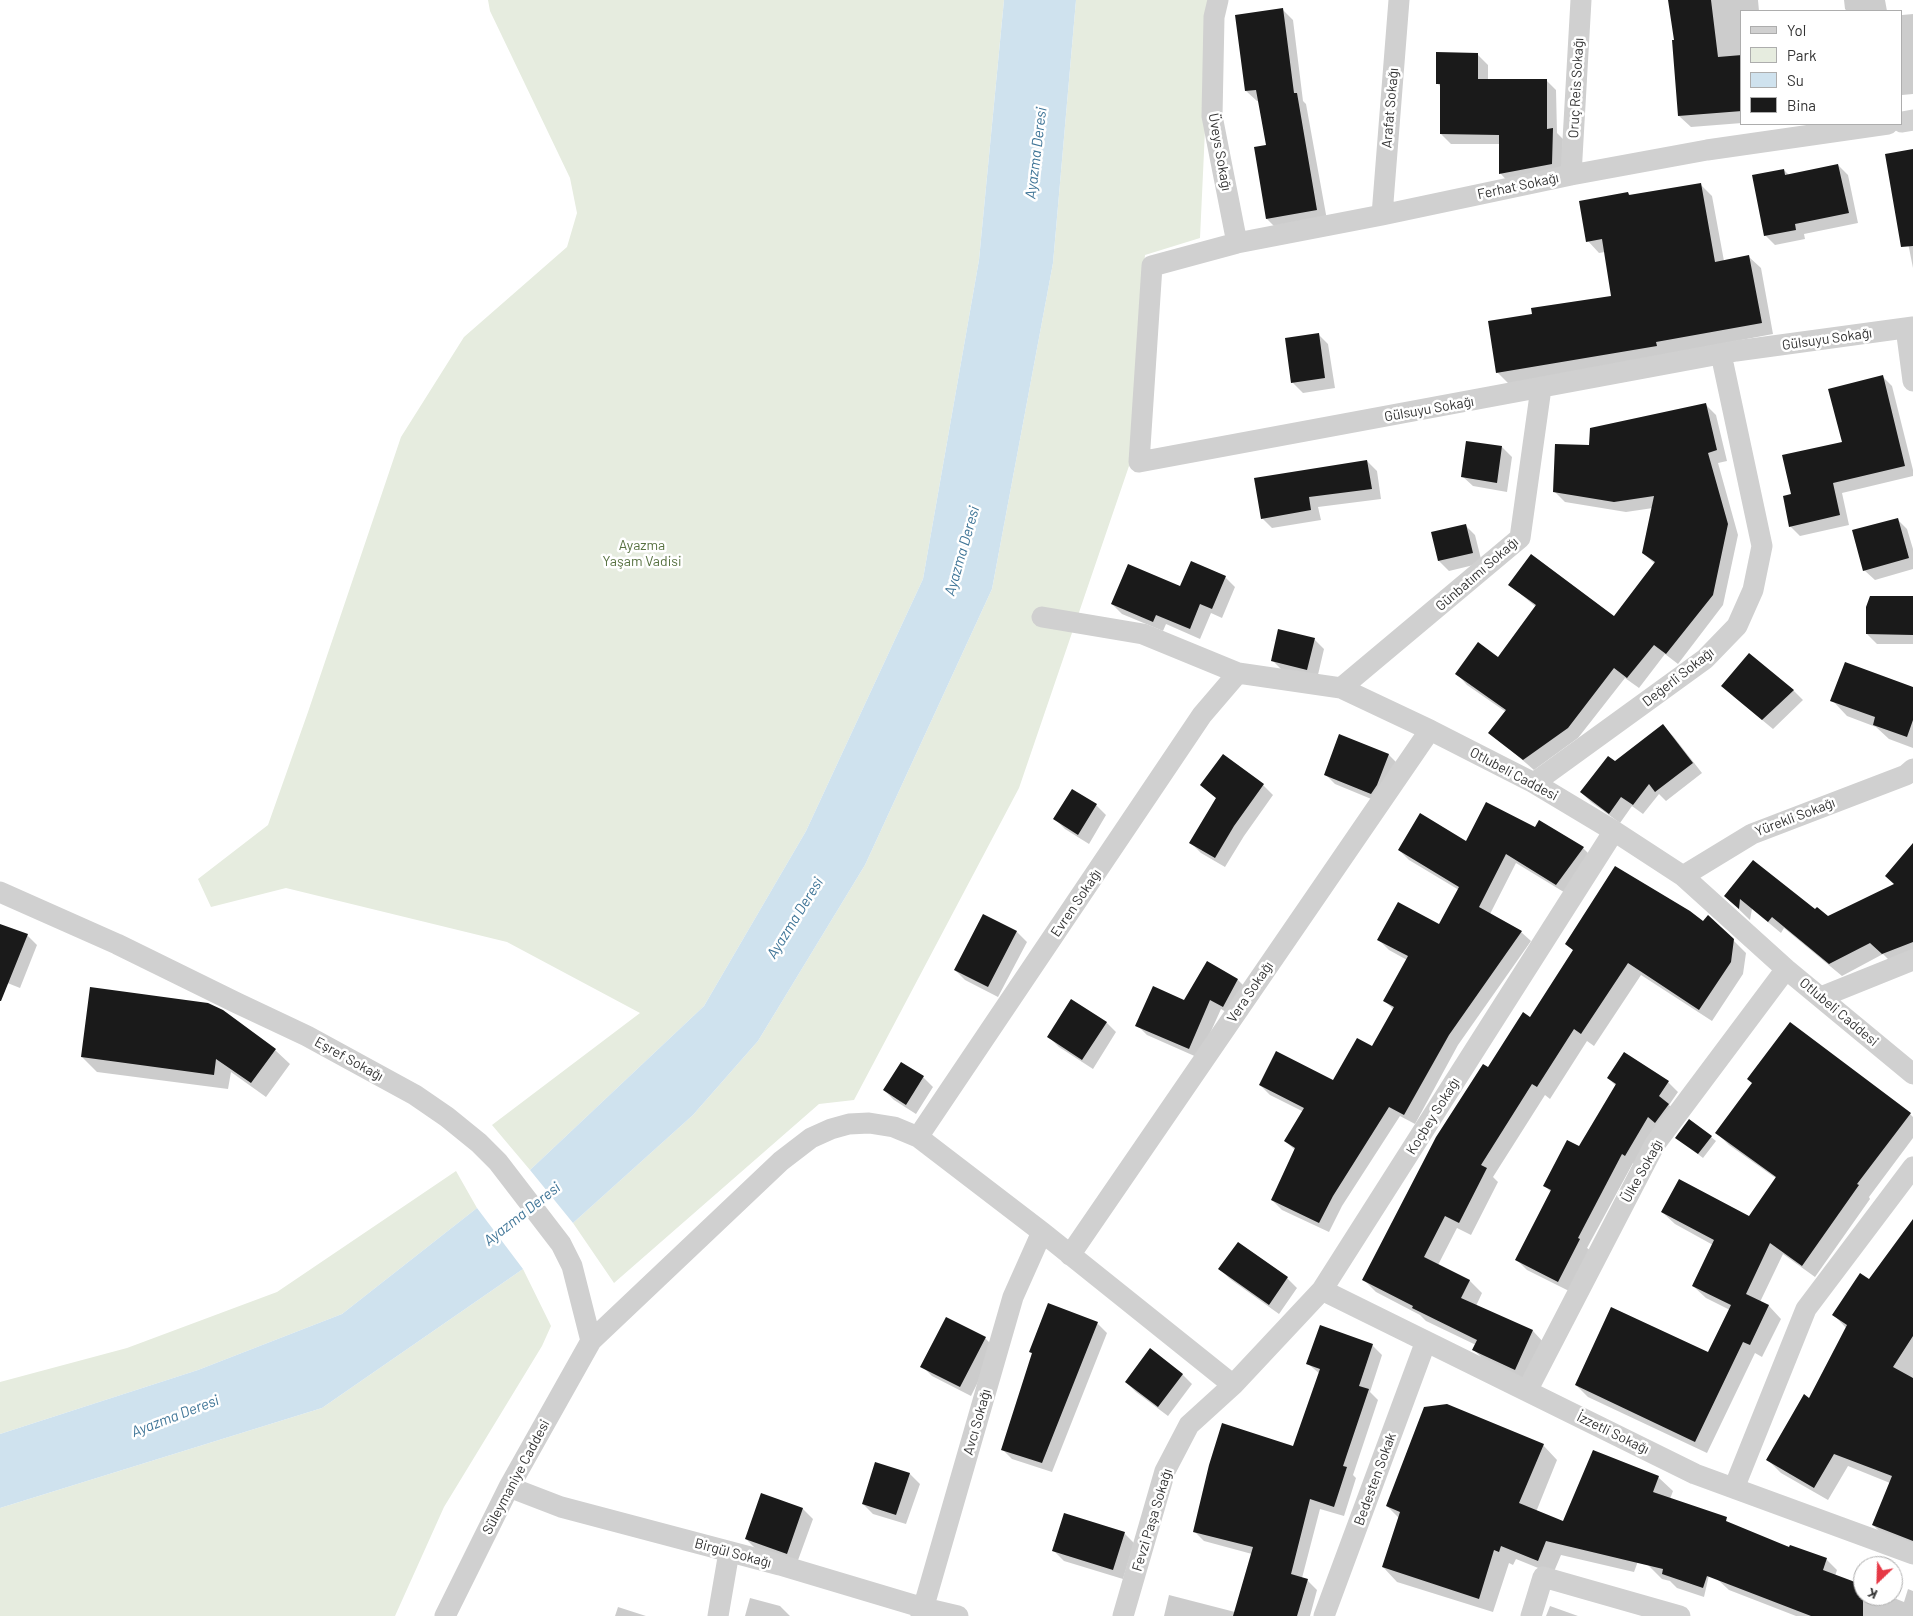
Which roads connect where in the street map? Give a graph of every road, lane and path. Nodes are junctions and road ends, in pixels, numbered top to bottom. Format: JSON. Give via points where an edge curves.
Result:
{"nodes":[{"id":1,"x":1218,"y":0,"type":"edge"},
{"id":2,"x":1399,"y":0,"type":"edge"},
{"id":3,"x":1581,"y":0,"type":"edge"},
{"id":4,"x":1881,"y":125,"type":"edge"},
{"id":5,"x":1571,"y":175,"type":"junction"},
{"id":6,"x":1382,"y":215,"type":"junction"},
{"id":7,"x":1238,"y":243,"type":"junction"},
{"id":8,"x":1152,"y":266,"type":"joint"},
{"id":9,"x":1909,"y":328,"type":"edge"},
{"id":10,"x":1720,"y":354,"type":"junction"},
{"id":11,"x":1913,"y":381,"type":"edge"},
{"id":12,"x":1541,"y":388,"type":"junction"},
{"id":13,"x":1042,"y":618,"type":"dead end"},
{"id":14,"x":1238,"y":673,"type":"junction"},
{"id":15,"x":1341,"y":688,"type":"junction"},
{"id":16,"x":1430,"y":730,"type":"junction"},
{"id":17,"x":1913,"y":769,"type":"edge"},
{"id":18,"x":1534,"y":783,"type":"junction"},
{"id":19,"x":1614,"y":831,"type":"junction"},
{"id":20,"x":1683,"y":876,"type":"junction"},
{"id":21,"x":0,"y":892,"type":"edge"},
{"id":22,"x":1913,"y":960,"type":"edge"},
{"id":23,"x":1786,"y":969,"type":"junction"},
{"id":24,"x":1820,"y":997,"type":"junction"},
{"id":25,"x":1913,"y":1074,"type":"edge"},
{"id":26,"x":918,"y":1137,"type":"junction"},
{"id":27,"x":1913,"y":1167,"type":"edge"},
{"id":28,"x":1042,"y":1232,"type":"junction"},
{"id":29,"x":1070,"y":1255,"type":"junction"},
{"id":30,"x":1322,"y":1290,"type":"junction"},
{"id":31,"x":591,"y":1340,"type":"junction"},
{"id":32,"x":1426,"y":1341,"type":"junction"},
{"id":33,"x":1233,"y":1385,"type":"junction"},
{"id":34,"x":1527,"y":1391,"type":"junction"},
{"id":35,"x":509,"y":1487,"type":"junction"},
{"id":36,"x":1734,"y":1488,"type":"junction"},
{"id":37,"x":729,"y":1552,"type":"junction"},
{"id":38,"x":1913,"y":1554,"type":"edge"},
{"id":39,"x":922,"y":1612,"type":"edge"},
{"id":40,"x":446,"y":1616,"type":"edge"},
{"id":41,"x":718,"y":1616,"type":"edge"},
{"id":42,"x":958,"y":1616,"type":"edge"},
{"id":43,"x":1123,"y":1616,"type":"edge"},
{"id":44,"x":1324,"y":1616,"type":"edge"},
{"id":45,"x":1530,"y":1616,"type":"edge"},
{"id":46,"x":1680,"y":1616,"type":"edge"}],
"edges":[{"from":1,"to":7,"type":"street","name":"Üveys Sokağı","via":[[1214,17],[1212,116]]},
{"from":2,"to":6,"type":"street","name":"Arafat Sokağı"},
{"from":3,"to":5,"type":"street","name":"Oruç Reis Sokağı"},
{"from":4,"to":5,"type":"street","name":"Ferhat Sokağı","via":[[1707,150]]},
{"from":5,"to":6,"type":"street","name":"Ferhat Sokağı"},
{"from":6,"to":7,"type":"street","name":"Ferhat Sokağı"},
{"from":7,"to":8,"type":"street","name":"Ferhat Sokağı"},
{"from":8,"to":12,"type":"street","name":"Gülsuyu Sokağı","via":[[1139,462]]},
{"from":9,"to":10,"type":"street","name":"Gülsuyu Sokağı"},
{"from":9,"to":11,"type":"street"},
{"from":10,"to":12,"type":"street","name":"Gülsuyu Sokağı"},
{"from":10,"to":18,"type":"street","name":"Değerli Sokağı","via":[[1762,546],[1753,590],[1737,626],[1705,659]]},
{"from":12,"to":15,"type":"street","name":"Günbatımı Sokağı","via":[[1520,538]]},
{"from":13,"to":14,"type":"street","name":"Otlubeli Caddesi","via":[[1142,634]]},
{"from":14,"to":15,"type":"street","name":"Otlubeli Caddesi"},
{"from":14,"to":26,"type":"street","name":"Evren Sokağı","via":[[1202,716]]},
{"from":15,"to":16,"type":"street","name":"Otlubeli Caddesi"},
{"from":16,"to":18,"type":"street","name":"Otlubeli Caddesi"},
{"from":16,"to":29,"type":"street","name":"Vera Sokağı"},
{"from":17,"to":20,"type":"street","name":"Yürekli Sokağı","via":[[1906,775],[1752,834]]},
{"from":18,"to":19,"type":"street","name":"Otlubeli Caddesi"},
{"from":19,"to":20,"type":"street","name":"Otlubeli Caddesi"},
{"from":19,"to":30,"type":"street","name":"Koçbey Sokağı"},
{"from":20,"to":23,"type":"street","name":"Otlubeli Caddesi"},
{"from":21,"to":31,"type":"street","name":"Eşref Sokağı","via":[[118,944],[307,1036],[414,1095],[447,1117],[498,1162],[561,1244],[572,1266]]},
{"from":22,"to":24,"type":"street"},
{"from":23,"to":24,"type":"street","name":"Otlubeli Caddesi"},
{"from":23,"to":34,"type":"street","name":"Ülke Sokağı","via":[[1655,1144]]},
{"from":24,"to":25,"type":"street","name":"Otlubeli Caddesi"},
{"from":26,"to":28,"type":"street","name":"Süleymaniye Caddesi"},
{"from":26,"to":31,"type":"street","name":"Süleymaniye Caddesi","via":[[894,1127],[869,1123],[850,1124],[810,1138],[781,1161]]},
{"from":27,"to":36,"type":"street","via":[[1806,1309]]},
{"from":28,"to":29,"type":"street","name":"Süleymaniye Caddesi"},
{"from":28,"to":39,"type":"street","name":"Avcı Sokağı","via":[[1012,1297]]},
{"from":29,"to":33,"type":"street","name":"Süleymaniye Caddesi"},
{"from":30,"to":32,"type":"street","name":"İzzetli Sokağı"},
{"from":30,"to":33,"type":"street","name":"Koçbey Sokağı"},
{"from":31,"to":35,"type":"street","name":"Süleymaniye Caddesi"},
{"from":32,"to":34,"type":"street","name":"İzzetli Sokağı"},
{"from":32,"to":44,"type":"street","name":"Bedesten Sokak"},
{"from":33,"to":43,"type":"street","name":"Fevzi Paşa Sokağı","via":[[1190,1425],[1165,1471]]},
{"from":34,"to":36,"type":"street","name":"İzzetli Sokağı","via":[[1695,1474]]},
{"from":35,"to":37,"type":"street","name":"Birgül Sokağı","via":[[560,1506]]},
{"from":35,"to":40,"type":"street","name":"Süleymaniye Caddesi"},
{"from":36,"to":38,"type":"street","name":"İzzetli Sokağı"},
{"from":37,"to":39,"type":"street","name":"Birgül Sokağı"},
{"from":37,"to":41,"type":"street"},
{"from":39,"to":42,"type":"street","name":"Birgül Sokağı"},
{"from":45,"to":46,"type":"street","via":[[1543,1577]]}]}
